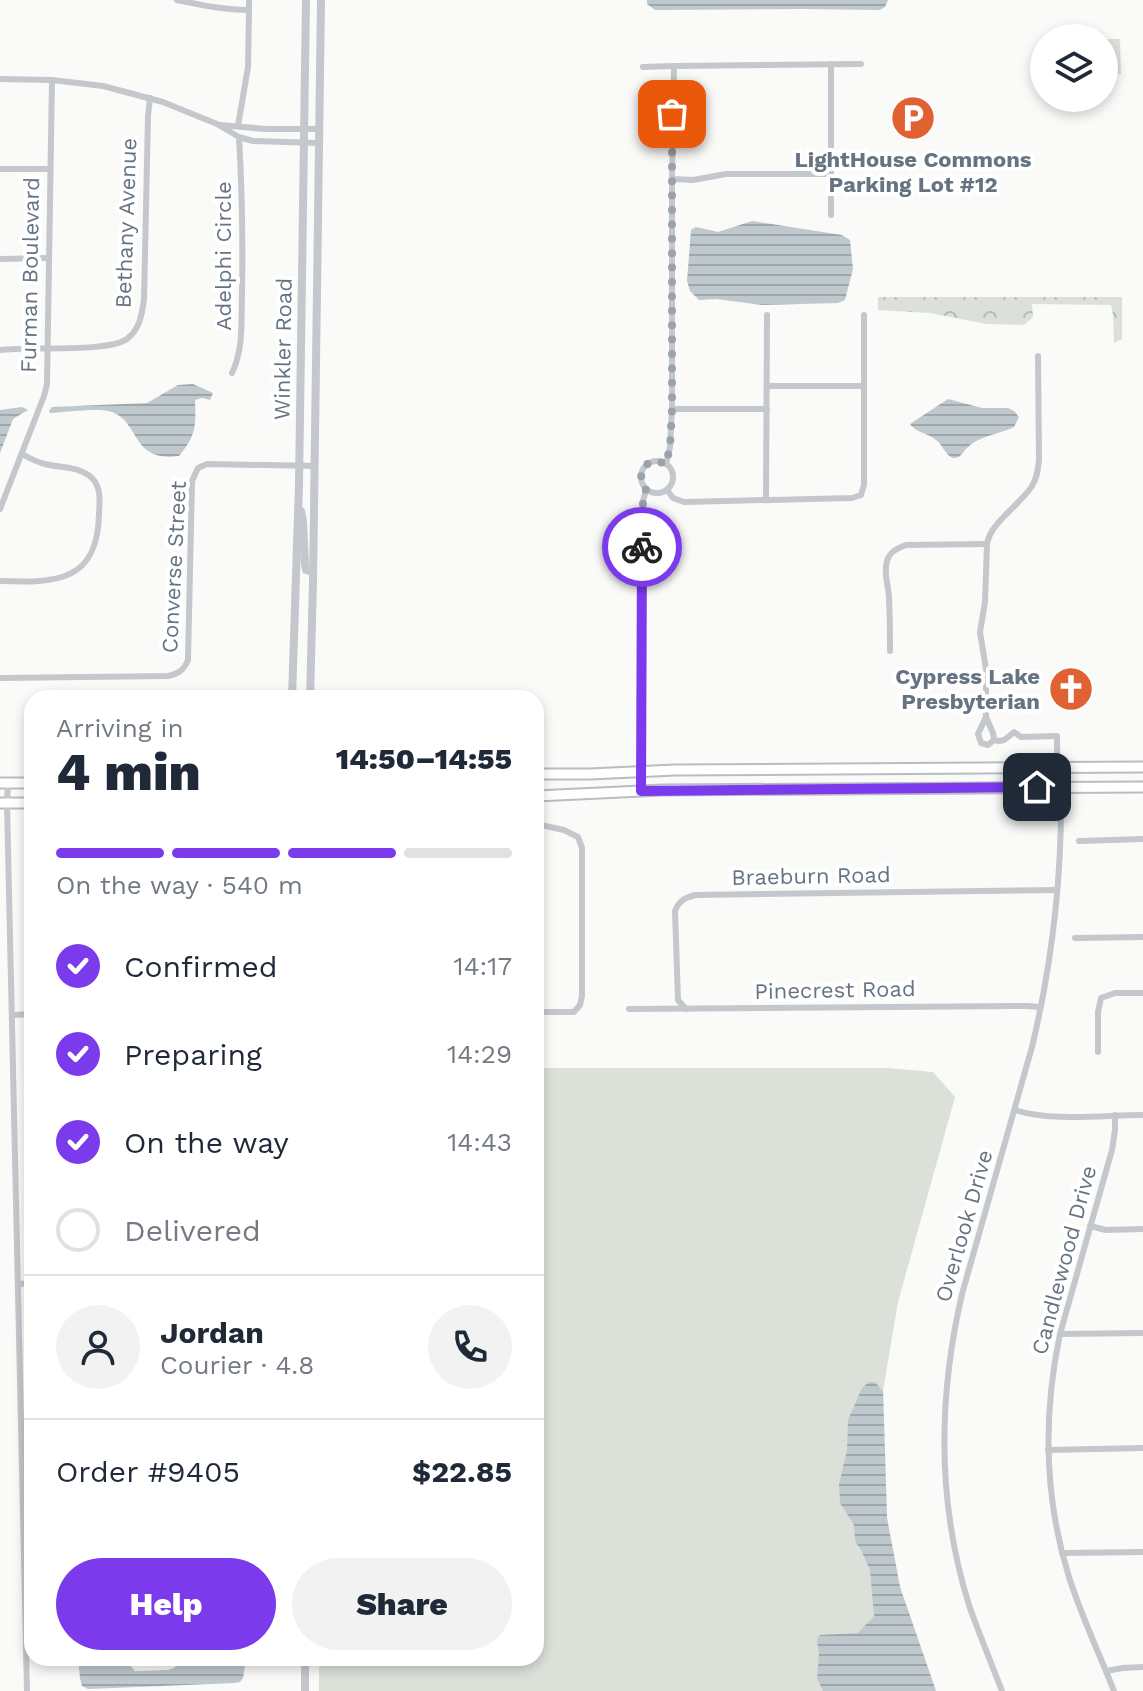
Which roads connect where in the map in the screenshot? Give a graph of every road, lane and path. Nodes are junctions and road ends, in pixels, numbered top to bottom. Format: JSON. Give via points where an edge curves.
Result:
{"nodes":[{"id":1,"x":177,"y":0,"type":"edge"},
{"id":2,"x":249,"y":0,"type":"edge"},
{"id":3,"x":306,"y":0,"type":"edge"},
{"id":4,"x":321,"y":0,"type":"edge"},
{"id":5,"x":249,"y":10,"type":"junction"},
{"id":6,"x":831,"y":64,"type":"junction"},
{"id":7,"x":861,"y":64,"type":"dead end"},
{"id":8,"x":674,"y":66,"type":"junction"},
{"id":9,"x":643,"y":67,"type":"dead end"},
{"id":10,"x":0,"y":79,"type":"edge"},
{"id":11,"x":52,"y":80,"type":"junction"},
{"id":12,"x":150,"y":98,"type":"junction"},
{"id":13,"x":217,"y":124,"type":"junction"},
{"id":14,"x":238,"y":126,"type":"junction"},
{"id":15,"x":304,"y":129,"type":"junction"},
{"id":16,"x":319,"y":129,"type":"junction"},
{"id":17,"x":239,"y":137,"type":"junction"},
{"id":18,"x":304,"y":142,"type":"junction"},
{"id":19,"x":319,"y":143,"type":"junction"},
{"id":20,"x":0,"y":169,"type":"edge"},
{"id":21,"x":50,"y":169,"type":"junction"},
{"id":22,"x":831,"y":174,"type":"junction"},
{"id":23,"x":672,"y":179,"type":"junction"},
{"id":24,"x":831,"y":215,"type":"dead end"},
{"id":25,"x":49,"y":258,"type":"junction"},
{"id":26,"x":0,"y":259,"type":"edge"},
{"id":27,"x":767,"y":315,"type":"dead end"},
{"id":28,"x":864,"y":315,"type":"dead end"},
{"id":29,"x":48,"y":348,"type":"junction"},
{"id":30,"x":0,"y":350,"type":"edge"},
{"id":31,"x":1038,"y":356,"type":"dead end"},
{"id":32,"x":232,"y":373,"type":"dead end"},
{"id":33,"x":768,"y":386,"type":"junction"},
{"id":34,"x":864,"y":386,"type":"junction"},
{"id":35,"x":672,"y":409,"type":"junction"},
{"id":36,"x":767,"y":409,"type":"junction"},
{"id":37,"x":22,"y":454,"type":"junction"},
{"id":38,"x":666,"y":464,"type":"junction"},
{"id":39,"x":299,"y":465,"type":"junction"},
{"id":40,"x":315,"y":466,"type":"junction"},
{"id":41,"x":646,"y":490,"type":"junction"},
{"id":42,"x":667,"y":490,"type":"junction"},
{"id":43,"x":766,"y":500,"type":"junction"},
{"id":44,"x":298,"y":502,"type":"junction"},
{"id":45,"x":0,"y":507,"type":"edge"},
{"id":46,"x":987,"y":544,"type":"junction"},
{"id":47,"x":313,"y":572,"type":"junction"},
{"id":48,"x":0,"y":581,"type":"edge"},
{"id":49,"x":890,"y":651,"type":"dead end"},
{"id":50,"x":0,"y":678,"type":"edge"},
{"id":51,"x":292,"y":690,"type":"edge"},
{"id":52,"x":310,"y":690,"type":"edge"},
{"id":53,"x":986,"y":717,"type":"junction"},
{"id":54,"x":994,"y":740,"type":"junction"},
{"id":55,"x":1143,"y":767,"type":"edge"},
{"id":56,"x":854,"y":768,"type":"junction"},
{"id":57,"x":1058,"y":768,"type":"junction"},
{"id":58,"x":641,"y":771,"type":"junction"},
{"id":59,"x":544,"y":774,"type":"edge"},
{"id":60,"x":4,"y":783,"type":"edge"},
{"id":61,"x":1061,"y":787,"type":"junction"},
{"id":62,"x":1143,"y":787,"type":"edge"},
{"id":63,"x":854,"y":788,"type":"junction"},
{"id":64,"x":641,"y":791,"type":"junction"},
{"id":65,"x":544,"y":796,"type":"edge"},
{"id":66,"x":4,"y":803,"type":"edge"},
{"id":67,"x":544,"y":826,"type":"edge"},
{"id":68,"x":1143,"y":839,"type":"edge"},
{"id":69,"x":1079,"y":841,"type":"dead end"},
{"id":70,"x":1057,"y":890,"type":"junction"},
{"id":71,"x":1143,"y":937,"type":"edge"},
{"id":72,"x":1075,"y":938,"type":"dead end"},
{"id":73,"x":1143,"y":993,"type":"edge"},
{"id":74,"x":1041,"y":1007,"type":"junction"},
{"id":75,"x":629,"y":1009,"type":"dead end"},
{"id":76,"x":686,"y":1009,"type":"junction"},
{"id":77,"x":544,"y":1012,"type":"edge"},
{"id":78,"x":24,"y":1014,"type":"edge"},
{"id":79,"x":13,"y":1015,"type":"junction"},
{"id":80,"x":1098,"y":1052,"type":"dead end"},
{"id":81,"x":1015,"y":1110,"type":"junction"},
{"id":82,"x":1115,"y":1115,"type":"junction"},
{"id":83,"x":1143,"y":1115,"type":"edge"},
{"id":84,"x":1090,"y":1226,"type":"junction"},
{"id":85,"x":1143,"y":1229,"type":"edge"},
{"id":86,"x":19,"y":1284,"type":"junction"},
{"id":87,"x":24,"y":1284,"type":"edge"},
{"id":88,"x":1143,"y":1333,"type":"edge"},
{"id":89,"x":1060,"y":1334,"type":"junction"},
{"id":90,"x":22,"y":1429,"type":"joint"},
{"id":91,"x":1143,"y":1448,"type":"edge"},
{"id":92,"x":1048,"y":1450,"type":"junction"},
{"id":93,"x":24,"y":1474,"type":"edge"},
{"id":94,"x":1143,"y":1552,"type":"edge"},
{"id":95,"x":1062,"y":1553,"type":"junction"},
{"id":96,"x":27,"y":1666,"type":"edge"},
{"id":97,"x":305,"y":1666,"type":"edge"},
{"id":98,"x":1143,"y":1667,"type":"edge"},
{"id":99,"x":1106,"y":1671,"type":"junction"},
{"id":100,"x":27,"y":1691,"type":"edge"},
{"id":101,"x":305,"y":1691,"type":"edge"},
{"id":102,"x":1002,"y":1691,"type":"edge"},
{"id":103,"x":1114,"y":1691,"type":"edge"}],
"edges":[{"from":1,"to":5,"type":"street"},
{"from":2,"to":5,"type":"street"},
{"from":3,"to":15,"type":"street","name":"Winkler Road"},
{"from":4,"to":16,"type":"street","name":"Winkler Road"},
{"from":5,"to":14,"type":"street","via":[[248,67]]},
{"from":6,"to":7,"type":"street"},
{"from":6,"to":8,"type":"street"},
{"from":6,"to":22,"type":"street"},
{"from":8,"to":9,"type":"street"},
{"from":8,"to":23,"type":"street"},
{"from":10,"to":11,"type":"street"},
{"from":11,"to":12,"type":"street"},
{"from":11,"to":21,"type":"street","name":"Furman Boulevard"},
{"from":12,"to":13,"type":"street"},
{"from":12,"to":29,"type":"street","name":"Bethany Avenue","via":[[144,299],[138,327],[109,346]]},
{"from":13,"to":14,"type":"street"},
{"from":13,"to":17,"type":"street"},
{"from":14,"to":15,"type":"street"},
{"from":15,"to":16,"type":"street"},
{"from":15,"to":18,"type":"street","name":"Winkler Road"},
{"from":16,"to":19,"type":"street","name":"Winkler Road"},
{"from":17,"to":18,"type":"street"},
{"from":17,"to":32,"type":"street","name":"Adelphi Circle","via":[[241,338]]},
{"from":18,"to":19,"type":"street"},
{"from":18,"to":39,"type":"street","name":"Winkler Road"},
{"from":19,"to":40,"type":"street","name":"Winkler Road"},
{"from":20,"to":21,"type":"street"},
{"from":21,"to":25,"type":"street","name":"Furman Boulevard"},
{"from":22,"to":23,"type":"street"},
{"from":22,"to":24,"type":"street"},
{"from":23,"to":35,"type":"street"},
{"from":25,"to":26,"type":"street"},
{"from":25,"to":29,"type":"street","name":"Furman Boulevard"},
{"from":27,"to":33,"type":"street"},
{"from":28,"to":34,"type":"street"},
{"from":29,"to":30,"type":"street"},
{"from":29,"to":37,"type":"street","name":"Furman Boulevard","via":[[47,384]]},
{"from":31,"to":46,"type":"street","via":[[1037,475]]},
{"from":33,"to":34,"type":"street"},
{"from":33,"to":36,"type":"street"},
{"from":34,"to":43,"type":"street","via":[[861,495]]},
{"from":35,"to":36,"type":"street"},
{"from":35,"to":38,"type":"street"},
{"from":36,"to":43,"type":"street"},
{"from":37,"to":45,"type":"street","name":"Furman Boulevard"},
{"from":37,"to":48,"type":"street","via":[[82,471],[95,482],[98,535],[88,560],[66,577]]},
{"from":38,"to":41,"type":"street","via":[[656,461],[642,470]]},
{"from":38,"to":42,"type":"street","via":[[673,480]]},
{"from":39,"to":40,"type":"street"},
{"from":39,"to":44,"type":"street","name":"Winkler Road"},
{"from":39,"to":50,"type":"street","name":"Converse Street","via":[[198,468],[192,481],[189,651],[185,667],[176,674]]},
{"from":40,"to":47,"type":"street","name":"Winkler Road"},
{"from":41,"to":42,"type":"street"},
{"from":41,"to":58,"type":"street"},
{"from":42,"to":43,"type":"street","via":[[684,502]]},
{"from":44,"to":47,"type":"street","via":[[306,570]]},
{"from":44,"to":51,"type":"street","name":"Winkler Road"},
{"from":46,"to":49,"type":"street","via":[[906,545],[890,555]]},
{"from":46,"to":53,"type":"street","via":[[980,632]]},
{"from":47,"to":52,"type":"street","name":"Winkler Road"},
{"from":53,"to":54,"type":"street"},
{"from":53,"to":54,"type":"street","via":[[979,739],[988,745]]},
{"from":54,"to":57,"type":"street","name":"Overlook Drive","via":[[1014,732],[1021,737],[1057,736]]},
{"from":55,"to":57,"type":"main road"},
{"from":56,"to":57,"type":"main road"},
{"from":56,"to":58,"type":"main road"},
{"from":56,"to":63,"type":"street"},
{"from":57,"to":61,"type":"street","name":"Overlook Drive"},
{"from":58,"to":59,"type":"main road"},
{"from":58,"to":64,"type":"street"},
{"from":60,"to":66,"type":"street"},
{"from":61,"to":62,"type":"main road"},
{"from":61,"to":63,"type":"main road"},
{"from":61,"to":70,"type":"street","name":"Overlook Drive"},
{"from":63,"to":64,"type":"main road"},
{"from":64,"to":65,"type":"main road"},
{"from":66,"to":79,"type":"street"},
{"from":67,"to":77,"type":"street","via":[[578,837],[582,848],[582,996],[574,1012]]},
{"from":68,"to":69,"type":"street"},
{"from":70,"to":74,"type":"street","name":"Overlook Drive"},
{"from":70,"to":76,"type":"street","name":"Braeburn Road","via":[[686,897],[675,911],[678,1000]]},
{"from":71,"to":72,"type":"street"},
{"from":73,"to":80,"type":"street","via":[[1101,998]]},
{"from":74,"to":76,"type":"street","name":"Pinecrest Road"},
{"from":74,"to":81,"type":"street","name":"Overlook Drive"},
{"from":75,"to":76,"type":"street","name":"Pinecrest Road"},
{"from":78,"to":79,"type":"street"},
{"from":79,"to":86,"type":"street"},
{"from":81,"to":82,"type":"street","via":[[1045,1116]]},
{"from":81,"to":102,"type":"street","name":"Overlook Drive","via":[[953,1333],[944,1426],[946,1493],[959,1567]]},
{"from":82,"to":83,"type":"street"},
{"from":82,"to":84,"type":"street","name":"Candlewood Drive","via":[[1114,1140]]},
{"from":84,"to":85,"type":"street"},
{"from":84,"to":89,"type":"street","name":"Candlewood Drive"},
{"from":86,"to":87,"type":"street"},
{"from":86,"to":90,"type":"street"},
{"from":88,"to":89,"type":"street"},
{"from":89,"to":92,"type":"street","name":"Candlewood Drive","via":[[1050,1389]]},
{"from":90,"to":93,"type":"street"},
{"from":91,"to":92,"type":"street"},
{"from":92,"to":95,"type":"street","name":"Candlewood Drive"},
{"from":94,"to":95,"type":"street"},
{"from":95,"to":99,"type":"street","name":"Candlewood Drive"},
{"from":96,"to":100,"type":"street"},
{"from":97,"to":101,"type":"street"},
{"from":98,"to":99,"type":"street"},
{"from":99,"to":103,"type":"street","name":"Candlewood Drive"}]}
